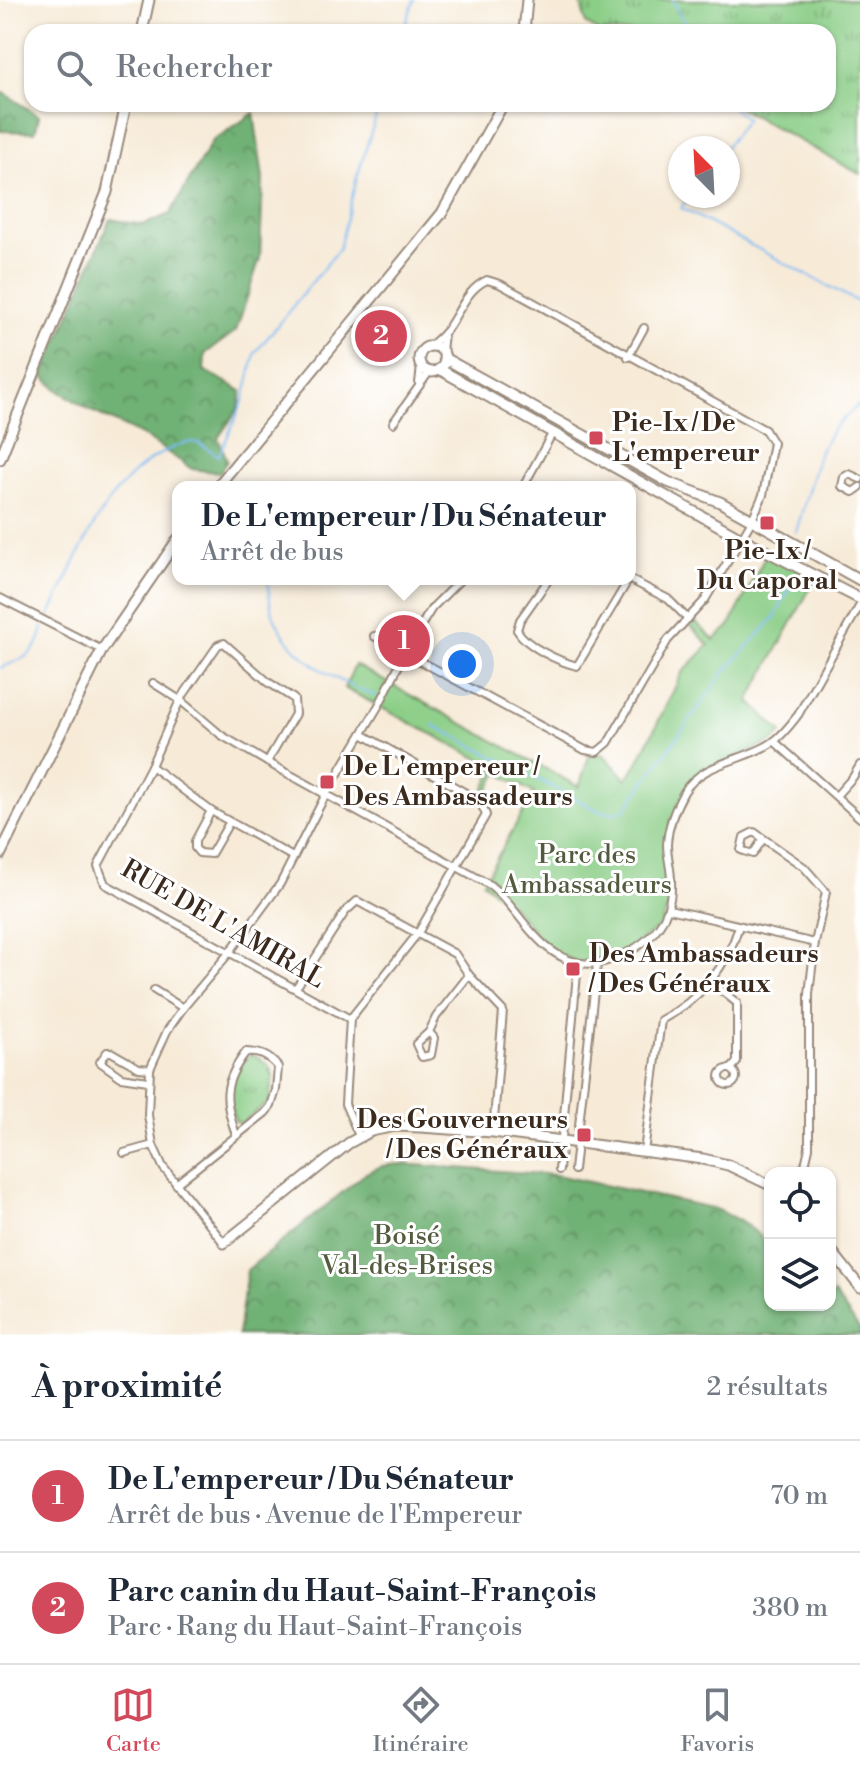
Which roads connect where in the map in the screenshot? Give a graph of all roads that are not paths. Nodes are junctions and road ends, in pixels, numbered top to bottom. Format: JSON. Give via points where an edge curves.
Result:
{"nodes":[{"id":1,"x":149,"y":0,"type":"edge"},
{"id":2,"x":527,"y":0,"type":"edge"},
{"id":3,"x":144,"y":24,"type":"edge"},
{"id":4,"x":525,"y":24,"type":"edge"},
{"id":5,"x":124,"y":112,"type":"edge"},
{"id":6,"x":499,"y":112,"type":"edge"},
{"id":7,"x":644,"y":328,"type":"dead end"},
{"id":8,"x":444,"y":333,"type":"junction"},
{"id":9,"x":430,"y":347,"type":"junction"},
{"id":10,"x":443,"y":355,"type":"junction"},
{"id":11,"x":628,"y":357,"type":"junction"},
{"id":12,"x":430,"y":369,"type":"junction"},
{"id":13,"x":393,"y":423,"type":"dead end"},
{"id":14,"x":556,"y":426,"type":"junction"},
{"id":15,"x":0,"y":459,"type":"edge"},
{"id":16,"x":860,"y":479,"type":"edge"},
{"id":17,"x":222,"y":481,"type":"edge"},
{"id":18,"x":526,"y":481,"type":"edge"},
{"id":19,"x":860,"y":487,"type":"edge"},
{"id":20,"x":751,"y":522,"type":"junction"},
{"id":21,"x":741,"y":538,"type":"junction"},
{"id":22,"x":172,"y":548,"type":"edge"},
{"id":23,"x":860,"y":580,"type":"edge"},
{"id":24,"x":636,"y":583,"type":"edge"},
{"id":25,"x":455,"y":585,"type":"edge"},
{"id":26,"x":545,"y":585,"type":"edge"},
{"id":27,"x":625,"y":585,"type":"edge"},
{"id":28,"x":0,"y":598,"type":"edge"},
{"id":29,"x":860,"y":599,"type":"edge"},
{"id":30,"x":860,"y":605,"type":"edge"},
{"id":31,"x":688,"y":619,"type":"junction"},
{"id":32,"x":374,"y":636,"type":"dead end"},
{"id":33,"x":102,"y":650,"type":"junction"},
{"id":34,"x":406,"y":652,"type":"junction"},
{"id":35,"x":153,"y":683,"type":"dead end"},
{"id":36,"x":180,"y":700,"type":"junction"},
{"id":37,"x":362,"y":734,"type":"junction"},
{"id":38,"x":774,"y":741,"type":"junction"},
{"id":39,"x":267,"y":762,"type":"junction"},
{"id":40,"x":860,"y":765,"type":"edge"},
{"id":41,"x":151,"y":766,"type":"junction"},
{"id":42,"x":326,"y":794,"type":"junction"},
{"id":43,"x":836,"y":796,"type":"junction"},
{"id":44,"x":211,"y":811,"type":"junction"},
{"id":45,"x":860,"y":818,"type":"edge"},
{"id":46,"x":229,"y":823,"type":"junction"},
{"id":47,"x":763,"y":839,"type":"dead end"},
{"id":48,"x":0,"y":855,"type":"edge"},
{"id":49,"x":293,"y":857,"type":"junction"},
{"id":50,"x":455,"y":868,"type":"junction"},
{"id":51,"x":669,"y":909,"type":"junction"},
{"id":52,"x":739,"y":926,"type":"junction"},
{"id":53,"x":418,"y":933,"type":"junction"},
{"id":54,"x":815,"y":943,"type":"junction"},
{"id":55,"x":229,"y":953,"type":"junction"},
{"id":56,"x":578,"y":963,"type":"junction"},
{"id":57,"x":597,"y":964,"type":"junction"},
{"id":58,"x":469,"y":975,"type":"junction"},
{"id":59,"x":711,"y":982,"type":"junction"},
{"id":60,"x":296,"y":988,"type":"junction"},
{"id":61,"x":154,"y":990,"type":"dead end"},
{"id":62,"x":183,"y":1008,"type":"junction"},
{"id":63,"x":350,"y":1019,"type":"junction"},
{"id":64,"x":429,"y":1032,"type":"dead end"},
{"id":65,"x":150,"y":1069,"type":"junction"},
{"id":66,"x":731,"y":1069,"type":"dead end"},
{"id":67,"x":148,"y":1081,"type":"junction"},
{"id":68,"x":493,"y":1132,"type":"junction"},
{"id":69,"x":236,"y":1135,"type":"junction"},
{"id":70,"x":359,"y":1136,"type":"junction"},
{"id":71,"x":561,"y":1142,"type":"junction"},
{"id":72,"x":577,"y":1143,"type":"junction"},
{"id":73,"x":153,"y":1145,"type":"junction"},
{"id":74,"x":644,"y":1152,"type":"junction"},
{"id":75,"x":124,"y":1153,"type":"dead end"},
{"id":76,"x":804,"y":1167,"type":"edge"},
{"id":77,"x":559,"y":1170,"type":"dead end"},
{"id":78,"x":574,"y":1170,"type":"dead end"},
{"id":79,"x":764,"y":1182,"type":"edge"},
{"id":80,"x":176,"y":1184,"type":"junction"},
{"id":81,"x":224,"y":1243,"type":"joint"},
{"id":82,"x":836,"y":1257,"type":"edge"},
{"id":83,"x":860,"y":1287,"type":"edge"}],
"edges":[{"from":1,"to":3,"type":"street"},
{"from":2,"to":4,"type":"street"},
{"from":5,"to":15,"type":"street","via":[[107,192]]},
{"from":6,"to":17,"type":"street","via":[[442,213]]},
{"from":7,"to":11,"type":"street"},
{"from":8,"to":9,"type":"street"},
{"from":8,"to":10,"type":"street"},
{"from":8,"to":11,"type":"street","via":[[458,309],[487,280]]},
{"from":9,"to":10,"type":"street"},
{"from":9,"to":12,"type":"street","via":[[420,354]]},
{"from":10,"to":12,"type":"street"},
{"from":10,"to":14,"type":"street"},
{"from":11,"to":20,"type":"street","via":[[770,436],[763,495]]},
{"from":12,"to":13,"type":"street"},
{"from":12,"to":14,"type":"street"},
{"from":14,"to":18,"type":"street"},
{"from":14,"to":20,"type":"street","via":[[720,502]]},
{"from":14,"to":21,"type":"street"},
{"from":16,"to":19,"type":"street","via":[[849,474],[842,486],[853,492]]},
{"from":20,"to":21,"type":"street"},
{"from":20,"to":23,"type":"street"},
{"from":21,"to":29,"type":"street"},
{"from":21,"to":31,"type":"street"},
{"from":22,"to":33,"type":"street"},
{"from":24,"to":31,"type":"street","via":[[668,599]]},
{"from":25,"to":34,"type":"street","via":[[432,608]]},
{"from":26,"to":27,"type":"street","via":[[517,630],[522,638],[577,666]]},
{"from":28,"to":33,"type":"street"},
{"from":30,"to":38,"type":"street","via":[[798,715]]},
{"from":31,"to":34,"type":"street","via":[[668,640],[608,743],[597,752],[576,746]]},
{"from":32,"to":34,"type":"street"},
{"from":33,"to":48,"type":"street"},
{"from":34,"to":37,"type":"street"},
{"from":35,"to":36,"type":"street"},
{"from":36,"to":39,"type":"street","via":[[221,735]]},
{"from":36,"to":39,"type":"street","name":"RUE DE L'AMIRAL","via":[[213,648],[224,643],[294,699],[295,714]]},
{"from":36,"to":41,"type":"street","name":"RUE DE L'AMIRAL"},
{"from":37,"to":42,"type":"street"},
{"from":37,"to":50,"type":"street","via":[[480,801],[486,815]]},
{"from":38,"to":43,"type":"street"},
{"from":38,"to":51,"type":"street","via":[[708,771],[684,793],[667,845]]},
{"from":39,"to":42,"type":"street"},
{"from":40,"to":43,"type":"street"},
{"from":41,"to":44,"type":"street"},
{"from":41,"to":55,"type":"street","name":"RUE DE L'AMIRAL","via":[[98,866],[105,884]]},
{"from":42,"to":49,"type":"street"},
{"from":42,"to":50,"type":"street"},
{"from":43,"to":45,"type":"street"},
{"from":44,"to":46,"type":"street"},
{"from":44,"to":46,"type":"street","via":[[195,841],[199,853],[211,854]]},
{"from":46,"to":49,"type":"street"},
{"from":47,"to":54,"type":"street","via":[[804,867],[826,892]]},
{"from":49,"to":55,"type":"street","via":[[280,884]]},
{"from":50,"to":53,"type":"street"},
{"from":50,"to":56,"type":"street","via":[[490,885],[547,948]]},
{"from":51,"to":52,"type":"street"},
{"from":51,"to":57,"type":"street","via":[[635,951]]},
{"from":52,"to":54,"type":"street"},
{"from":52,"to":59,"type":"street"},
{"from":53,"to":58,"type":"street","via":[[455,954]]},
{"from":53,"to":60,"type":"street","via":[[357,901]]},
{"from":53,"to":63,"type":"street"},
{"from":54,"to":76,"type":"street","via":[[809,994],[809,1148]]},
{"from":55,"to":60,"type":"street","name":"RUE DE L'AMIRAL"},
{"from":55,"to":62,"type":"street"},
{"from":56,"to":57,"type":"street"},
{"from":56,"to":71,"type":"street"},
{"from":57,"to":72,"type":"street"},
{"from":58,"to":64,"type":"street"},
{"from":58,"to":68,"type":"street","via":[[503,1011]]},
{"from":59,"to":66,"type":"street","via":[[737,1003],[737,1062]]},
{"from":59,"to":74,"type":"street","via":[[661,1020]]},
{"from":60,"to":63,"type":"street","name":"RUE DE L'AMIRAL"},
{"from":61,"to":62,"type":"street"},
{"from":62,"to":65,"type":"street"},
{"from":63,"to":70,"type":"street","via":[[345,1104]]},
{"from":65,"to":67,"type":"street"},
{"from":65,"to":67,"type":"street","via":[[111,1052],[100,1062],[121,1077]]},
{"from":67,"to":73,"type":"street"},
{"from":68,"to":70,"type":"street","via":[[396,1126]]},
{"from":68,"to":71,"type":"street"},
{"from":69,"to":69,"type":"street","via":[[271,1106],[278,1067],[260,1053],[246,1052],[227,1090]]},
{"from":69,"to":80,"type":"street"},
{"from":70,"to":81,"type":"street"},
{"from":71,"to":72,"type":"street"},
{"from":71,"to":77,"type":"street"},
{"from":72,"to":74,"type":"street"},
{"from":72,"to":78,"type":"street"},
{"from":73,"to":75,"type":"street"},
{"from":73,"to":80,"type":"street"},
{"from":74,"to":79,"type":"street","via":[[728,1165]]},
{"from":80,"to":81,"type":"street"},
{"from":82,"to":83,"type":"street"}]}
